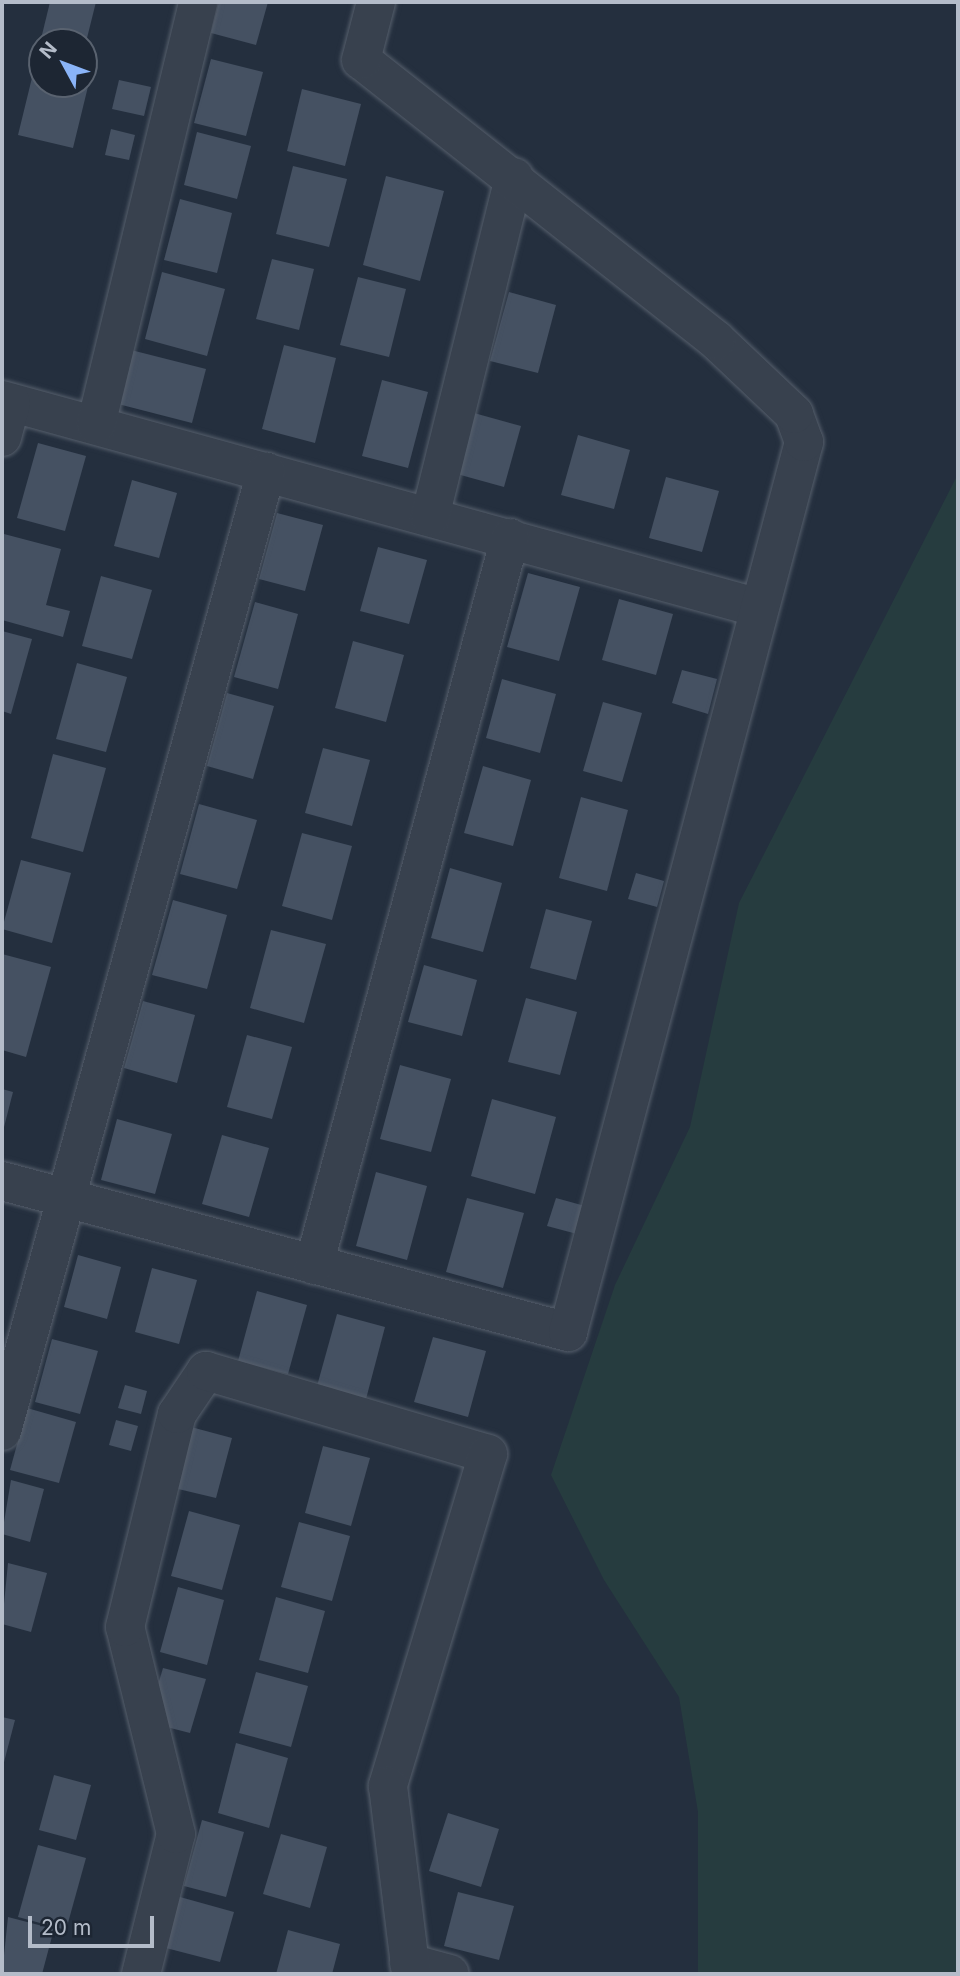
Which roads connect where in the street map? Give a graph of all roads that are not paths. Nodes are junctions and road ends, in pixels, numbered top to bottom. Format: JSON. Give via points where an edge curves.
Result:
{"nodes":[{"id":1,"x":198,"y":2,"type":"edge"},
{"id":2,"x":376,"y":2,"type":"edge"},
{"id":3,"x":514,"y":177,"type":"junction"},
{"id":4,"x":5,"y":413,"type":"edge"},
{"id":5,"x":96,"y":425,"type":"junction"},
{"id":6,"x":266,"y":472,"type":"junction"},
{"id":7,"x":430,"y":517,"type":"junction"},
{"id":8,"x":510,"y":538,"type":"junction"},
{"id":9,"x":759,"y":608,"type":"junction"},
{"id":10,"x":2,"y":1181,"type":"edge"},
{"id":11,"x":64,"y":1198,"type":"junction"},
{"id":12,"x":314,"y":1265,"type":"junction"},
{"id":13,"x":2,"y":1431,"type":"edge"},
{"id":14,"x":410,"y":1969,"type":"edge"},
{"id":15,"x":141,"y":1974,"type":"edge"},
{"id":16,"x":450,"y":1974,"type":"edge"}],
"edges":[{"from":1,"to":5,"type":"street"},
{"from":2,"to":3,"type":"street","via":[[361,60]]},
{"from":3,"to":7,"type":"street"},
{"from":3,"to":9,"type":"street","via":[[716,340],[794,414],[804,442]]},
{"from":4,"to":5,"type":"street"},
{"from":5,"to":6,"type":"street"},
{"from":6,"to":7,"type":"street"},
{"from":6,"to":11,"type":"street"},
{"from":7,"to":8,"type":"street"},
{"from":8,"to":9,"type":"street"},
{"from":8,"to":12,"type":"street"},
{"from":9,"to":12,"type":"street","via":[[568,1332]]},
{"from":10,"to":11,"type":"street"},
{"from":11,"to":12,"type":"street"},
{"from":11,"to":13,"type":"street"},
{"from":14,"to":15,"type":"street","via":[[388,1786],[488,1454],[206,1371],[177,1414],[125,1627],[176,1834]]},
{"from":14,"to":16,"type":"street"}]}
